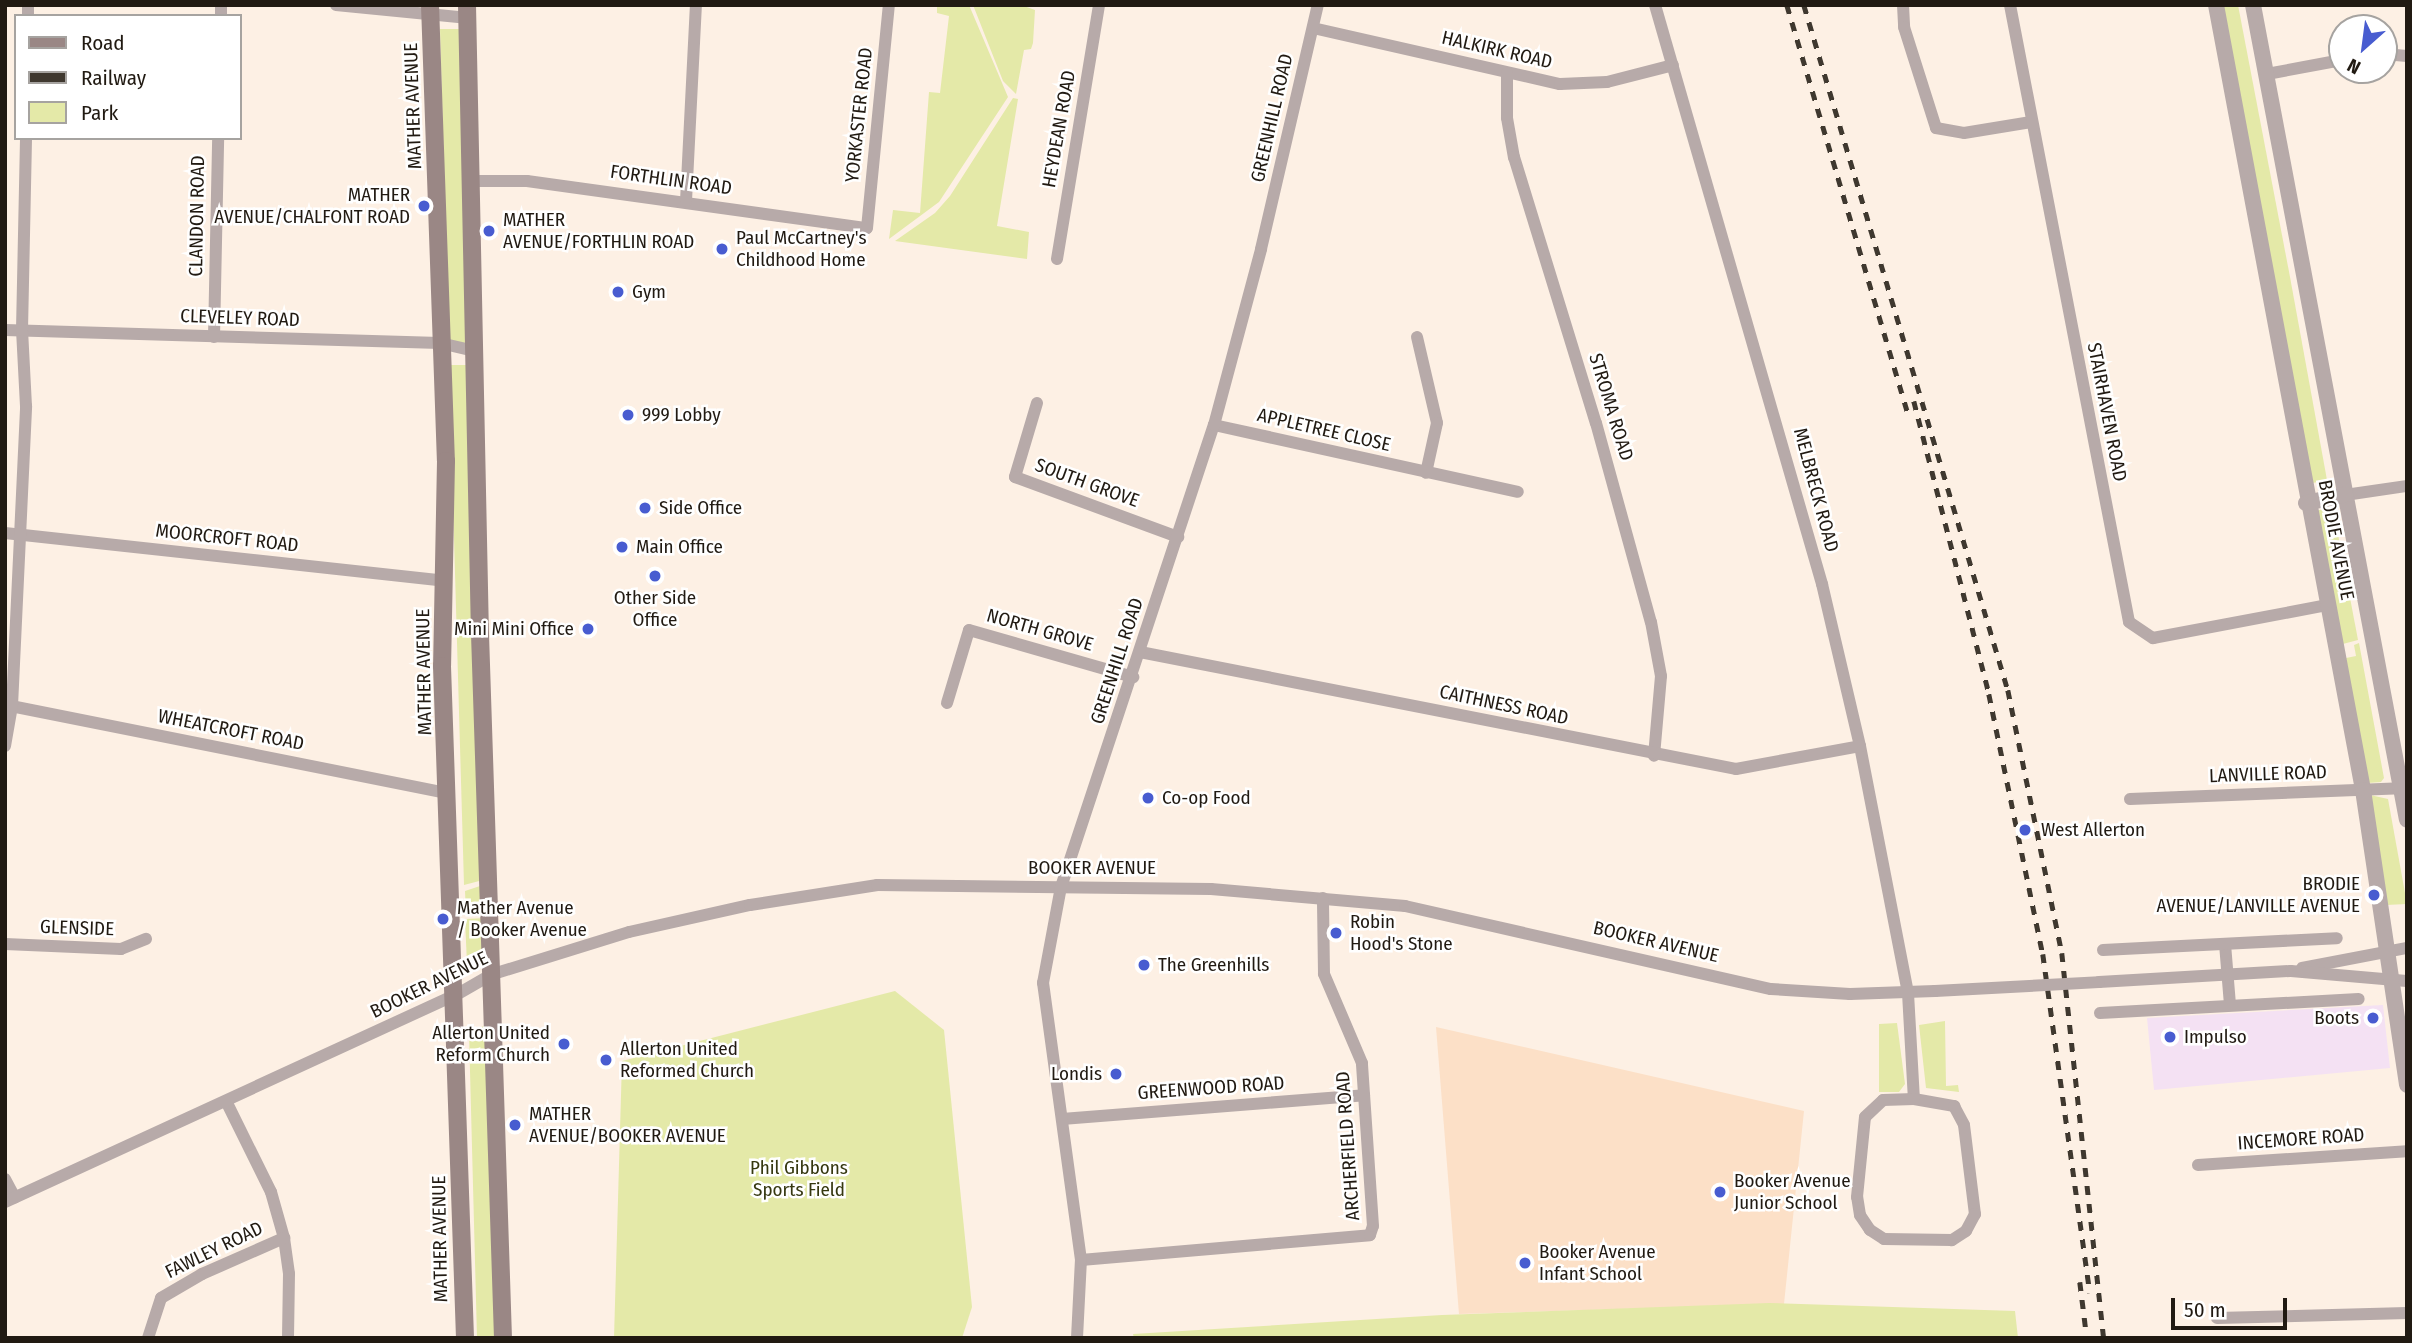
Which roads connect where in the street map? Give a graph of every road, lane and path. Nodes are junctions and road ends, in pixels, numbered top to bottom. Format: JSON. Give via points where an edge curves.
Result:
{"nodes":[{"id":1,"x":336,"y":5,"type":"edge"},
{"id":2,"x":696,"y":5,"type":"edge"},
{"id":3,"x":888,"y":5,"type":"edge"},
{"id":4,"x":1098,"y":5,"type":"edge"},
{"id":5,"x":1318,"y":5,"type":"edge"},
{"id":6,"x":1655,"y":5,"type":"edge"},
{"id":7,"x":1903,"y":5,"type":"edge"},
{"id":8,"x":2010,"y":5,"type":"edge"},
{"id":9,"x":2216,"y":5,"type":"edge"},
{"id":10,"x":2253,"y":5,"type":"edge"},
{"id":11,"x":430,"y":11,"type":"edge"},
{"id":12,"x":467,"y":12,"type":"edge"},
{"id":13,"x":1313,"y":28,"type":"junction"},
{"id":14,"x":2328,"y":63,"type":"edge"},
{"id":15,"x":1673,"y":65,"type":"junction"},
{"id":16,"x":1507,"y":73,"type":"junction"},
{"id":17,"x":2267,"y":75,"type":"junction"},
{"id":18,"x":2031,"y":122,"type":"junction"},
{"id":19,"x":26,"y":140,"type":"edge"},
{"id":20,"x":218,"y":140,"type":"edge"},
{"id":21,"x":468,"y":181,"type":"junction"},
{"id":22,"x":686,"y":201,"type":"junction"},
{"id":23,"x":867,"y":228,"type":"joint"},
{"id":24,"x":1057,"y":259,"type":"dead end"},
{"id":25,"x":5,"y":330,"type":"edge"},
{"id":26,"x":22,"y":330,"type":"junction"},
{"id":27,"x":214,"y":337,"type":"junction"},
{"id":28,"x":1417,"y":337,"type":"dead end"},
{"id":29,"x":440,"y":343,"type":"junction"},
{"id":30,"x":474,"y":351,"type":"junction"},
{"id":31,"x":1037,"y":404,"type":"dead end"},
{"id":32,"x":1214,"y":425,"type":"junction"},
{"id":33,"x":1426,"y":473,"type":"junction"},
{"id":34,"x":2407,"y":486,"type":"edge"},
{"id":35,"x":1518,"y":492,"type":"dead end"},
{"id":36,"x":2345,"y":495,"type":"junction"},
{"id":37,"x":2306,"y":503,"type":"junction"},
{"id":38,"x":5,"y":533,"type":"edge"},
{"id":39,"x":19,"y":535,"type":"junction"},
{"id":40,"x":1178,"y":537,"type":"junction"},
{"id":41,"x":444,"y":581,"type":"junction"},
{"id":42,"x":2328,"y":605,"type":"junction"},
{"id":43,"x":1140,"y":652,"type":"junction"},
{"id":44,"x":1133,"y":677,"type":"junction"},
{"id":45,"x":947,"y":703,"type":"dead end"},
{"id":46,"x":8,"y":705,"type":"edge"},
{"id":47,"x":5,"y":746,"type":"edge"},
{"id":48,"x":1860,"y":746,"type":"junction"},
{"id":49,"x":1654,"y":756,"type":"junction"},
{"id":50,"x":2404,"y":788,"type":"edge"},
{"id":51,"x":2363,"y":790,"type":"junction"},
{"id":52,"x":448,"y":793,"type":"junction"},
{"id":53,"x":2130,"y":799,"type":"dead end"},
{"id":54,"x":2407,"y":820,"type":"edge"},
{"id":55,"x":1061,"y":887,"type":"junction"},
{"id":56,"x":1323,"y":898,"type":"junction"},
{"id":57,"x":2337,"y":938,"type":"dead end"},
{"id":58,"x":146,"y":939,"type":"dead end"},
{"id":59,"x":5,"y":944,"type":"edge"},
{"id":60,"x":2225,"y":944,"type":"junction"},
{"id":61,"x":2407,"y":948,"type":"edge"},
{"id":62,"x":2386,"y":949,"type":"junction"},
{"id":63,"x":2103,"y":950,"type":"dead end"},
{"id":64,"x":2291,"y":971,"type":"junction"},
{"id":65,"x":2229,"y":974,"type":"junction"},
{"id":66,"x":490,"y":975,"type":"junction"},
{"id":67,"x":2341,"y":976,"type":"junction"},
{"id":68,"x":2399,"y":981,"type":"edge"},
{"id":69,"x":1908,"y":993,"type":"junction"},
{"id":70,"x":456,"y":995,"type":"junction"},
{"id":71,"x":2359,"y":999,"type":"dead end"},
{"id":72,"x":2342,"y":1000,"type":"junction"},
{"id":73,"x":2230,"y":1005,"type":"junction"},
{"id":74,"x":2100,"y":1013,"type":"dead end"},
{"id":75,"x":2407,"y":1085,"type":"edge"},
{"id":76,"x":1364,"y":1095,"type":"junction"},
{"id":77,"x":1914,"y":1099,"type":"junction"},
{"id":78,"x":227,"y":1103,"type":"junction"},
{"id":79,"x":1062,"y":1119,"type":"junction"},
{"id":80,"x":2407,"y":1151,"type":"edge"},
{"id":81,"x":2198,"y":1166,"type":"dead end"},
{"id":82,"x":5,"y":1179,"type":"edge"},
{"id":83,"x":10,"y":1200,"type":"edge"},
{"id":84,"x":284,"y":1238,"type":"junction"},
{"id":85,"x":1082,"y":1259,"type":"junction"},
{"id":86,"x":2407,"y":1313,"type":"edge"},
{"id":87,"x":2217,"y":1318,"type":"dead end"},
{"id":88,"x":148,"y":1338,"type":"edge"},
{"id":89,"x":288,"y":1338,"type":"edge"},
{"id":90,"x":465,"y":1338,"type":"edge"},
{"id":91,"x":503,"y":1338,"type":"edge"},
{"id":92,"x":1077,"y":1338,"type":"edge"}],
"edges":[{"from":1,"to":11,"type":"street"},
{"from":2,"to":22,"type":"street"},
{"from":3,"to":23,"type":"street","name":"YORKASTER ROAD"},
{"from":4,"to":24,"type":"street","name":"HEYDEAN ROAD"},
{"from":5,"to":13,"type":"street","name":"GREENHILL ROAD"},
{"from":6,"to":15,"type":"street","name":"MELBRECK ROAD"},
{"from":7,"to":18,"type":"street","via":[[1904,27],[1936,128],[1964,134]]},
{"from":8,"to":18,"type":"street","name":"STAIRHAVEN ROAD"},
{"from":9,"to":37,"type":"street","name":"BRODIE AVENUE"},
{"from":10,"to":17,"type":"street","name":"BRODIE AVENUE"},
{"from":11,"to":12,"type":"street"},
{"from":11,"to":29,"type":"main road","name":"MATHER AVENUE"},
{"from":12,"to":21,"type":"main road"},
{"from":13,"to":16,"type":"street","name":"HALKIRK ROAD"},
{"from":13,"to":32,"type":"street","name":"GREENHILL ROAD"},
{"from":14,"to":17,"type":"street"},
{"from":15,"to":16,"type":"street","name":"HALKIRK ROAD","via":[[1582,86]]},
{"from":15,"to":48,"type":"street","name":"MELBRECK ROAD","via":[[1822,584]]},
{"from":16,"to":49,"type":"street","name":"STROMA ROAD","via":[[1507,118],[1514,156],[1651,622],[1661,676]]},
{"from":17,"to":36,"type":"street","name":"BRODIE AVENUE"},
{"from":18,"to":42,"type":"street","name":"STAIRHAVEN ROAD","via":[[2129,622],[2153,638]]},
{"from":19,"to":26,"type":"street"},
{"from":20,"to":27,"type":"street","name":"CLANDON ROAD"},
{"from":21,"to":22,"type":"street","name":"FORTHLIN ROAD","via":[[527,181]]},
{"from":21,"to":30,"type":"main road"},
{"from":22,"to":23,"type":"street","name":"FORTHLIN ROAD"},
{"from":25,"to":26,"type":"street","name":"CLEVELEY ROAD"},
{"from":26,"to":27,"type":"street","name":"CLEVELEY ROAD"},
{"from":26,"to":39,"type":"street","via":[[26,406]]},
{"from":27,"to":29,"type":"street","name":"CLEVELEY ROAD"},
{"from":28,"to":33,"type":"street","via":[[1437,424]]},
{"from":29,"to":30,"type":"street","name":"CLEVELEY ROAD"},
{"from":29,"to":41,"type":"main road","name":"MATHER AVENUE","via":[[446,461]]},
{"from":30,"to":66,"type":"main road"},
{"from":31,"to":40,"type":"street","name":"SOUTH GROVE","via":[[1015,477]]},
{"from":32,"to":33,"type":"street","name":"APPLETREE CLOSE"},
{"from":32,"to":40,"type":"street","name":"GREENHILL ROAD"},
{"from":33,"to":35,"type":"street","name":"APPLETREE CLOSE"},
{"from":34,"to":36,"type":"street"},
{"from":36,"to":37,"type":"street"},
{"from":36,"to":50,"type":"street","name":"BRODIE AVENUE"},
{"from":37,"to":42,"type":"street","name":"BRODIE AVENUE"},
{"from":38,"to":39,"type":"street","name":"MOORCROFT ROAD"},
{"from":39,"to":41,"type":"street","name":"MOORCROFT ROAD"},
{"from":39,"to":46,"type":"street"},
{"from":40,"to":43,"type":"street","name":"GREENHILL ROAD"},
{"from":41,"to":52,"type":"main road","name":"MATHER AVENUE"},
{"from":42,"to":51,"type":"street","name":"BRODIE AVENUE"},
{"from":43,"to":44,"type":"street","name":"GREENHILL ROAD"},
{"from":43,"to":49,"type":"street","name":"CAITHNESS ROAD","via":[[1253,671]]},
{"from":44,"to":45,"type":"street","name":"NORTH GROVE","via":[[969,630]]},
{"from":44,"to":55,"type":"street","name":"GREENHILL ROAD"},
{"from":46,"to":47,"type":"street"},
{"from":46,"to":52,"type":"street","name":"WHEATCROFT ROAD"},
{"from":48,"to":49,"type":"street","name":"CAITHNESS ROAD","via":[[1736,769]]},
{"from":48,"to":69,"type":"street","name":"MELBRECK ROAD"},
{"from":50,"to":51,"type":"street","name":"LANVILLE ROAD"},
{"from":50,"to":54,"type":"street","name":"BRODIE AVENUE"},
{"from":51,"to":53,"type":"street","name":"LANVILLE ROAD"},
{"from":51,"to":62,"type":"street","name":"BRODIE AVENUE"},
{"from":52,"to":70,"type":"main road","name":"MATHER AVENUE"},
{"from":55,"to":56,"type":"street","name":"BOOKER AVENUE","via":[[1212,889]]},
{"from":55,"to":66,"type":"street","name":"BOOKER AVENUE","via":[[877,885],[629,932]]},
{"from":55,"to":79,"type":"street","name":"GREENHILL ROAD","via":[[1042,983]]},
{"from":56,"to":69,"type":"street","name":"BOOKER AVENUE","via":[[1443,912],[1771,989]]},
{"from":56,"to":76,"type":"street","name":"ARCHERFIELD ROAD","via":[[1320,953],[1324,974],[1354,1038],[1362,1063]]},
{"from":57,"to":60,"type":"street"},
{"from":58,"to":59,"type":"street","name":"GLENSIDE","via":[[121,949]]},
{"from":60,"to":63,"type":"street"},
{"from":60,"to":65,"type":"street"},
{"from":61,"to":62,"type":"street","name":"BOOKER AVENUE"},
{"from":62,"to":64,"type":"street","name":"BOOKER AVENUE"},
{"from":62,"to":68,"type":"street","name":"BRODIE AVENUE"},
{"from":64,"to":65,"type":"street","name":"BOOKER AVENUE"},
{"from":64,"to":67,"type":"street","name":"BOOKER AVENUE"},
{"from":65,"to":69,"type":"street","name":"BOOKER AVENUE","bridge":true},
{"from":65,"to":73,"type":"street"},
{"from":66,"to":70,"type":"street","name":"BOOKER AVENUE"},
{"from":66,"to":91,"type":"main road"},
{"from":67,"to":68,"type":"street","name":"BOOKER AVENUE"},
{"from":67,"to":72,"type":"street"},
{"from":68,"to":75,"type":"street","name":"BRODIE AVENUE"},
{"from":69,"to":77,"type":"street","name":"MELBRECK ROAD"},
{"from":70,"to":78,"type":"street","name":"BOOKER AVENUE"},
{"from":70,"to":90,"type":"main road","name":"MATHER AVENUE"},
{"from":71,"to":72,"type":"street"},
{"from":72,"to":73,"type":"street"},
{"from":73,"to":74,"type":"street"},
{"from":76,"to":79,"type":"street","name":"GREENWOOD ROAD"},
{"from":76,"to":85,"type":"street","name":"ARCHERFIELD ROAD","via":[[1373,1226],[1367,1237]]},
{"from":77,"to":77,"type":"street","via":[[1954,1106],[1964,1125],[1975,1213],[1966,1231],[1952,1240],[1884,1239],[1870,1230],[1860,1215],[1857,1197],[1865,1117],[1883,1100]]},
{"from":78,"to":83,"type":"street","name":"BOOKER AVENUE"},
{"from":78,"to":84,"type":"street","via":[[271,1192]]},
{"from":79,"to":85,"type":"street","name":"GREENHILL ROAD"},
{"from":80,"to":81,"type":"street","name":"INCEMORE ROAD"},
{"from":82,"to":83,"type":"street"},
{"from":84,"to":88,"type":"street","name":"FAWLEY ROAD","via":[[202,1274],[161,1298]]},
{"from":84,"to":89,"type":"street","via":[[289,1274]]},
{"from":85,"to":92,"type":"street","name":"GREENHILL ROAD"},
{"from":86,"to":87,"type":"street"}]}
